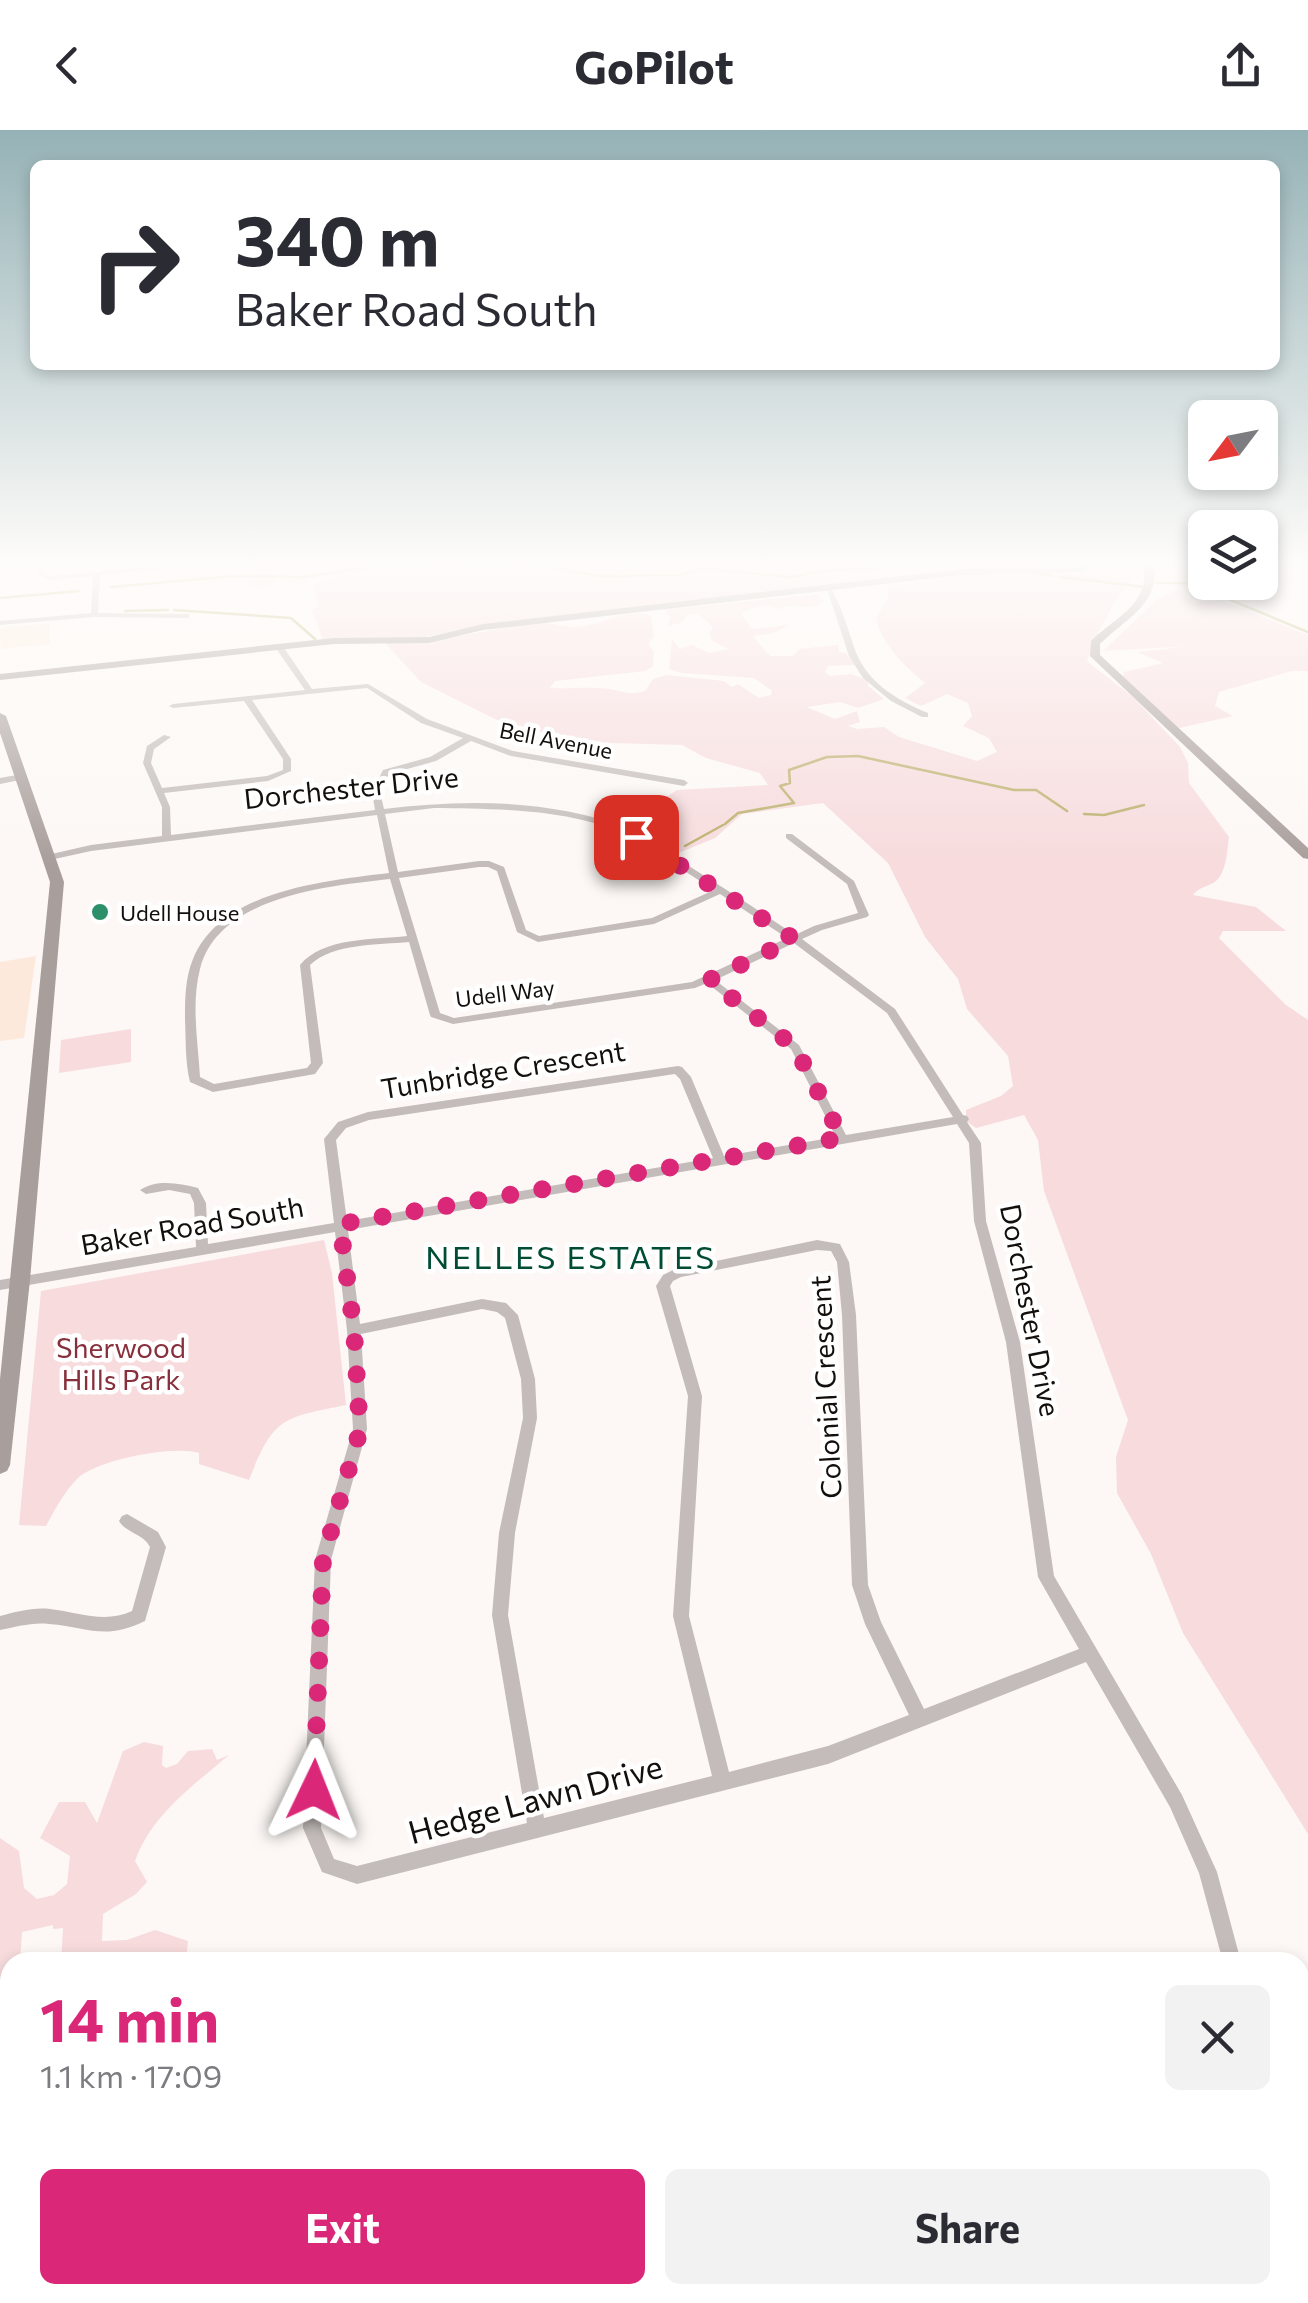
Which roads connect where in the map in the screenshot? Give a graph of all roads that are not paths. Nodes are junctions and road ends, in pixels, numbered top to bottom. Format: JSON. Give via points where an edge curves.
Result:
{"nodes":[{"id":1,"x":145,"y":661,"type":"edge"},
{"id":2,"x":289,"y":661,"type":"edge"},
{"id":3,"x":857,"y":661,"type":"edge"},
{"id":4,"x":1098,"y":661,"type":"edge"},
{"id":5,"x":0,"y":677,"type":"edge"},
{"id":6,"x":310,"y":692,"type":"junction"},
{"id":7,"x":247,"y":699,"type":"junction"},
{"id":8,"x":173,"y":706,"type":"dead end"},
{"id":9,"x":925,"y":715,"type":"dead end"},
{"id":10,"x":0,"y":716,"type":"edge"},
{"id":11,"x":167,"y":737,"type":"dead end"},
{"id":12,"x":470,"y":738,"type":"junction"},
{"id":13,"x":22,"y":777,"type":"junction"},
{"id":14,"x":0,"y":781,"type":"edge"},
{"id":15,"x":684,"y":782,"type":"dead end"},
{"id":16,"x":160,"y":791,"type":"junction"},
{"id":17,"x":378,"y":811,"type":"junction"},
{"id":18,"x":789,"y":836,"type":"dead end"},
{"id":19,"x":166,"y":838,"type":"junction"},
{"id":20,"x":641,"y":839,"type":"junction"},
{"id":21,"x":656,"y":848,"type":"junction"},
{"id":22,"x":1308,"y":854,"type":"edge"},
{"id":23,"x":50,"y":857,"type":"junction"},
{"id":24,"x":394,"y":875,"type":"junction"},
{"id":25,"x":720,"y":891,"type":"junction"},
{"id":26,"x":411,"y":939,"type":"junction"},
{"id":27,"x":794,"y":939,"type":"junction"},
{"id":28,"x":709,"y":980,"type":"junction"},
{"id":29,"x":962,"y":1119,"type":"junction"},
{"id":30,"x":842,"y":1138,"type":"junction"},
{"id":31,"x":719,"y":1159,"type":"junction"},
{"id":32,"x":146,"y":1190,"type":"dead end"},
{"id":33,"x":340,"y":1224,"type":"junction"},
{"id":34,"x":202,"y":1248,"type":"junction"},
{"id":35,"x":21,"y":1280,"type":"junction"},
{"id":36,"x":0,"y":1284,"type":"edge"},
{"id":37,"x":354,"y":1330,"type":"junction"},
{"id":38,"x":0,"y":1465,"type":"edge"},
{"id":39,"x":127,"y":1521,"type":"dead end"},
{"id":40,"x":0,"y":1623,"type":"edge"},
{"id":41,"x":1088,"y":1653,"type":"junction"},
{"id":42,"x":918,"y":1718,"type":"junction"},
{"id":43,"x":722,"y":1780,"type":"junction"},
{"id":44,"x":537,"y":1830,"type":"junction"},
{"id":45,"x":1229,"y":1952,"type":"edge"}],
"edges":[{"from":1,"to":5,"type":"main road"},
{"from":2,"to":6,"type":"street"},
{"from":3,"to":9,"type":"street","via":[[887,696]]},
{"from":4,"to":22,"type":"main road"},
{"from":6,"to":7,"type":"street","name":"Bell Avenue"},
{"from":6,"to":12,"type":"street","name":"Bell Avenue","via":[[368,686]]},
{"from":7,"to":8,"type":"street","name":"Bell Avenue"},
{"from":7,"to":16,"type":"street","via":[[287,758],[287,771]]},
{"from":10,"to":13,"type":"main road"},
{"from":11,"to":16,"type":"street","via":[[150,748],[148,763]]},
{"from":12,"to":15,"type":"street","name":"Bell Avenue","via":[[522,755]]},
{"from":12,"to":17,"type":"street","via":[[432,759],[386,772],[376,792]]},
{"from":13,"to":14,"type":"street"},
{"from":13,"to":23,"type":"main road"},
{"from":16,"to":19,"type":"street"},
{"from":17,"to":19,"type":"street","name":"Dorchester Drive"},
{"from":17,"to":20,"type":"street","name":"Dorchester Drive","via":[[464,804],[533,808],[594,820]]},
{"from":17,"to":24,"type":"street","name":"Udell Way"},
{"from":18,"to":27,"type":"street","name":"Udell Way","via":[[851,883],[864,915]]},
{"from":19,"to":23,"type":"street","name":"Dorchester Drive"},
{"from":20,"to":21,"type":"street","name":"Dorchester Drive"},
{"from":20,"to":21,"type":"street","via":[[607,858],[620,862]]},
{"from":21,"to":25,"type":"street","name":"Dorchester Drive"},
{"from":23,"to":35,"type":"main road","via":[[57,882]]},
{"from":24,"to":25,"type":"street","via":[[494,864],[522,932],[538,938],[654,921]]},
{"from":24,"to":26,"type":"street","name":"Udell Way"},
{"from":24,"to":26,"type":"street","via":[[282,895],[234,917],[212,936],[193,973],[194,1079],[214,1088],[311,1071],[317,1063],[307,958]]},
{"from":25,"to":27,"type":"street","name":"Dorchester Drive"},
{"from":26,"to":28,"type":"street","name":"Udell Way","via":[[440,1020]]},
{"from":27,"to":28,"type":"street","name":"Udell Way"},
{"from":27,"to":29,"type":"street","name":"Dorchester Drive","via":[[892,1011]]},
{"from":28,"to":30,"type":"street","via":[[795,1047]]},
{"from":29,"to":30,"type":"street","name":"Baker Road South"},
{"from":29,"to":41,"type":"street","name":"Dorchester Drive","via":[[979,1156],[980,1221],[1014,1342],[1046,1578]]},
{"from":30,"to":31,"type":"street","name":"Baker Road South"},
{"from":31,"to":33,"type":"street","name":"Baker Road South"},
{"from":31,"to":33,"type":"street","name":"Tunbridge Crescent","via":[[678,1070],[368,1116],[342,1125],[330,1139]]},
{"from":32,"to":34,"type":"street","via":[[194,1191]]},
{"from":33,"to":34,"type":"street","name":"Baker Road South"},
{"from":33,"to":37,"type":"street","name":"Hedge Lawn Drive"},
{"from":34,"to":35,"type":"street","name":"Baker Road South"},
{"from":35,"to":36,"type":"street","name":"Baker Road South"},
{"from":35,"to":38,"type":"main road"},
{"from":37,"to":44,"type":"street","via":[[482,1304],[511,1315],[528,1379],[530,1418],[506,1533],[500,1615]]},
{"from":37,"to":44,"type":"street","name":"Hedge Lawn Drive","via":[[360,1430],[323,1560],[312,1828],[328,1866],[357,1875]]},
{"from":39,"to":40,"type":"street","via":[[158,1547],[139,1616],[107,1628],[50,1616]]},
{"from":41,"to":42,"type":"street","name":"Hedge Lawn Drive"},
{"from":41,"to":45,"type":"street","name":"Dorchester Drive","via":[[1192,1834]]},
{"from":42,"to":43,"type":"street","name":"Hedge Lawn Drive","via":[[828,1756]]},
{"from":42,"to":43,"type":"street","name":"Colonial Crescent","via":[[860,1585],[849,1316],[835,1247],[678,1273],[663,1286],[695,1396],[681,1616]]},
{"from":43,"to":44,"type":"street","name":"Hedge Lawn Drive"}]}
